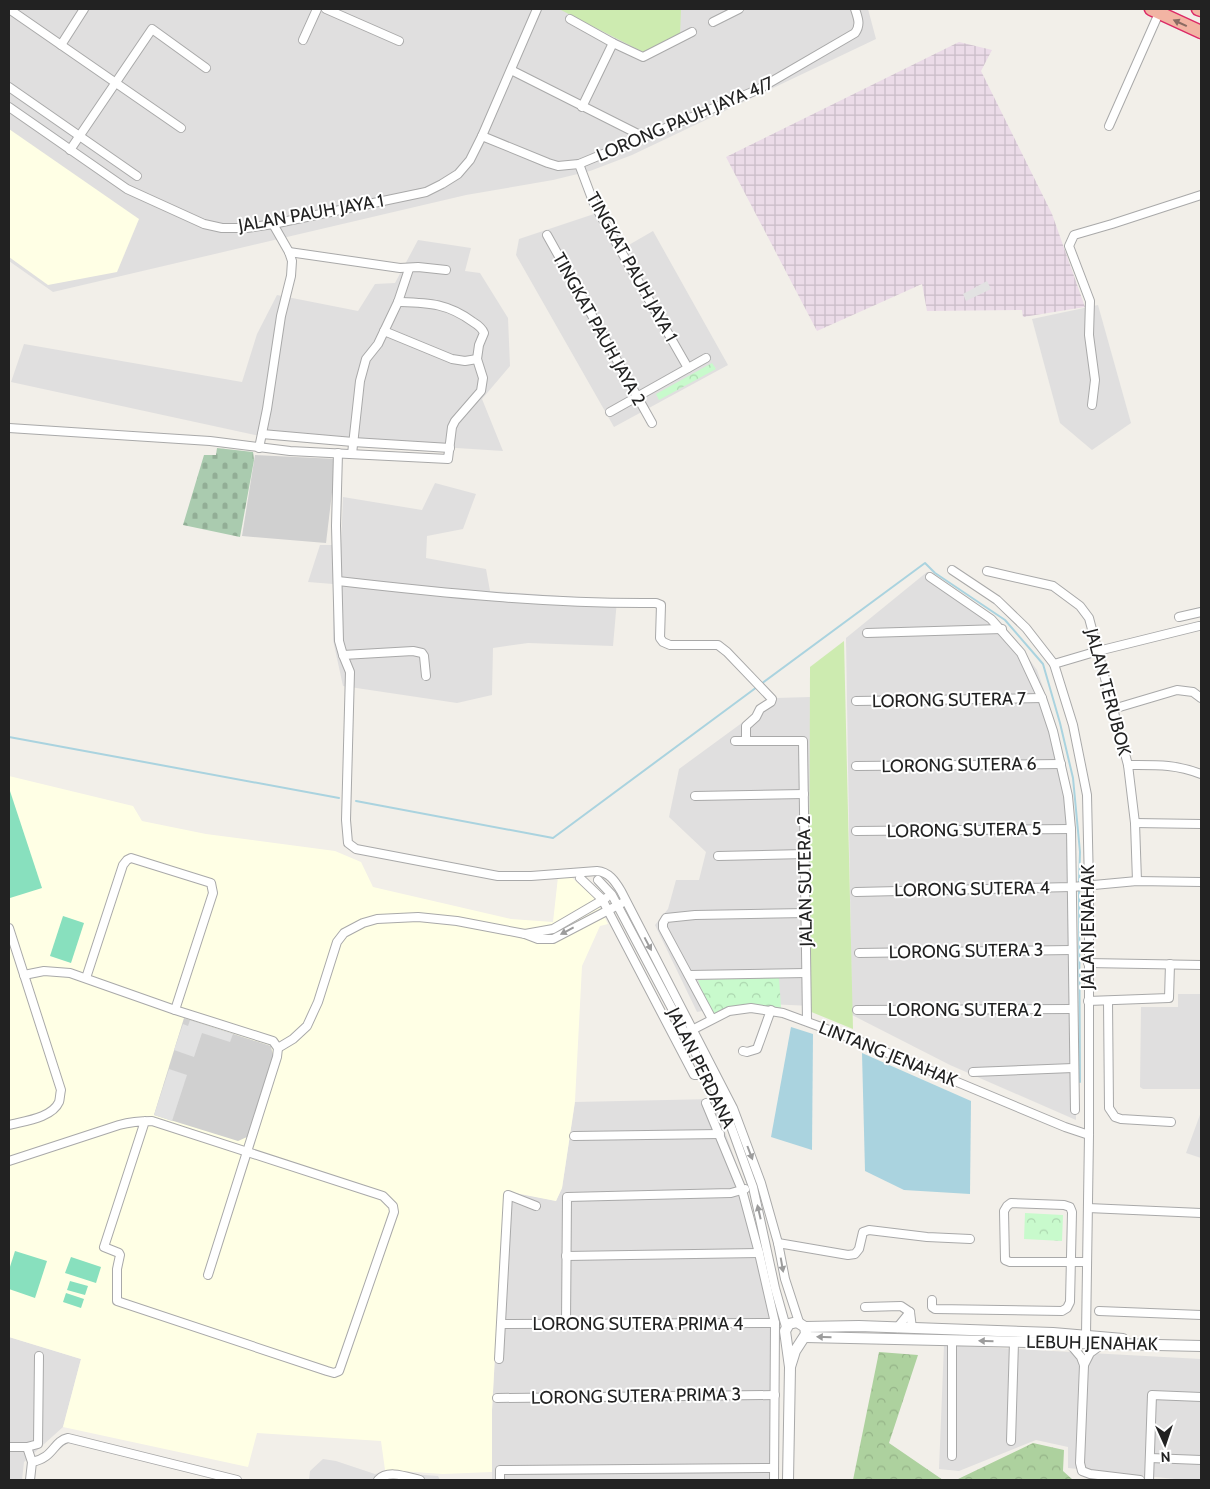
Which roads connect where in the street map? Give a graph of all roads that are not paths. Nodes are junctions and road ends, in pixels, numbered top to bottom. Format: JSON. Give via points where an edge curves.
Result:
{"nodes":[{"id":1,"x":9,"y":9,"type":"edge"},
{"id":2,"x":84,"y":9,"type":"edge"},
{"id":3,"x":318,"y":9,"type":"edge"},
{"id":4,"x":326,"y":9,"type":"edge"},
{"id":5,"x":537,"y":9,"type":"edge"},
{"id":6,"x":739,"y":9,"type":"edge"},
{"id":7,"x":855,"y":9,"type":"edge"},
{"id":8,"x":1155,"y":11,"type":"edge"},
{"id":9,"x":570,"y":19,"type":"dead end"},
{"id":10,"x":713,"y":22,"type":"dead end"},
{"id":11,"x":692,"y":32,"type":"dead end"},
{"id":12,"x":1201,"y":32,"type":"edge"},
{"id":13,"x":303,"y":40,"type":"dead end"},
{"id":14,"x":399,"y":41,"type":"dead end"},
{"id":15,"x":613,"y":43,"type":"junction"},
{"id":16,"x":61,"y":45,"type":"junction"},
{"id":17,"x":206,"y":68,"type":"dead end"},
{"id":18,"x":511,"y":70,"type":"junction"},
{"id":19,"x":115,"y":83,"type":"junction"},
{"id":20,"x":9,"y":87,"type":"edge"},
{"id":21,"x":582,"y":106,"type":"junction"},
{"id":22,"x":9,"y":107,"type":"edge"},
{"id":23,"x":1109,"y":126,"type":"dead end"},
{"id":24,"x":181,"y":128,"type":"dead end"},
{"id":25,"x":79,"y":136,"type":"junction"},
{"id":26,"x":482,"y":136,"type":"junction"},
{"id":27,"x":644,"y":137,"type":"junction"},
{"id":28,"x":70,"y":150,"type":"junction"},
{"id":29,"x":579,"y":164,"type":"junction"},
{"id":30,"x":137,"y":176,"type":"dead end"},
{"id":31,"x":1201,"y":195,"type":"edge"},
{"id":32,"x":273,"y":224,"type":"junction"},
{"id":33,"x":547,"y":235,"type":"dead end"},
{"id":34,"x":290,"y":252,"type":"junction"},
{"id":35,"x":409,"y":268,"type":"junction"},
{"id":36,"x":446,"y":270,"type":"dead end"},
{"id":37,"x":398,"y":302,"type":"junction"},
{"id":38,"x":384,"y":331,"type":"junction"},
{"id":39,"x":706,"y":358,"type":"dead end"},
{"id":40,"x":477,"y":359,"type":"junction"},
{"id":41,"x":688,"y":368,"type":"junction"},
{"id":42,"x":637,"y":396,"type":"junction"},
{"id":43,"x":1092,"y":405,"type":"dead end"},
{"id":44,"x":610,"y":412,"type":"dead end"},
{"id":45,"x":652,"y":423,"type":"dead end"},
{"id":46,"x":9,"y":428,"type":"edge"},
{"id":47,"x":262,"y":434,"type":"junction"},
{"id":48,"x":353,"y":442,"type":"junction"},
{"id":49,"x":259,"y":448,"type":"junction"},
{"id":50,"x":450,"y":448,"type":"junction"},
{"id":51,"x":338,"y":453,"type":"junction"},
{"id":52,"x":352,"y":454,"type":"junction"},
{"id":53,"x":952,"y":570,"type":"dead end"},
{"id":54,"x":987,"y":571,"type":"dead end"},
{"id":55,"x":930,"y":577,"type":"dead end"},
{"id":56,"x":338,"y":581,"type":"junction"},
{"id":57,"x":1201,"y":612,"type":"edge"},
{"id":58,"x":1179,"y":617,"type":"dead end"},
{"id":59,"x":1199,"y":626,"type":"dead end"},
{"id":60,"x":1002,"y":630,"type":"junction"},
{"id":61,"x":867,"y":634,"type":"dead end"},
{"id":62,"x":1098,"y":651,"type":"junction"},
{"id":63,"x":343,"y":654,"type":"junction"},
{"id":64,"x":1054,"y":664,"type":"junction"},
{"id":65,"x":426,"y":676,"type":"dead end"},
{"id":66,"x":1042,"y":698,"type":"junction"},
{"id":67,"x":1201,"y":698,"type":"edge"},
{"id":68,"x":856,"y":701,"type":"dead end"},
{"id":69,"x":1113,"y":709,"type":"junction"},
{"id":70,"x":735,"y":741,"type":"dead end"},
{"id":71,"x":746,"y":741,"type":"junction"},
{"id":72,"x":1061,"y":764,"type":"junction"},
{"id":73,"x":1128,"y":765,"type":"junction"},
{"id":74,"x":856,"y":766,"type":"dead end"},
{"id":75,"x":1201,"y":774,"type":"edge"},
{"id":76,"x":804,"y":794,"type":"junction"},
{"id":77,"x":695,"y":796,"type":"dead end"},
{"id":78,"x":1135,"y":824,"type":"junction"},
{"id":79,"x":1201,"y":824,"type":"edge"},
{"id":80,"x":1071,"y":829,"type":"junction"},
{"id":81,"x":856,"y":831,"type":"dead end"},
{"id":82,"x":805,"y":854,"type":"junction"},
{"id":83,"x":718,"y":856,"type":"dead end"},
{"id":84,"x":580,"y":878,"type":"dead end"},
{"id":85,"x":598,"y":880,"type":"dead end"},
{"id":86,"x":1137,"y":881,"type":"junction"},
{"id":87,"x":1201,"y":882,"type":"edge"},
{"id":88,"x":1088,"y":886,"type":"junction"},
{"id":89,"x":1072,"y":887,"type":"junction"},
{"id":90,"x":621,"y":891,"type":"junction"},
{"id":91,"x":856,"y":892,"type":"dead end"},
{"id":92,"x":612,"y":895,"type":"junction"},
{"id":93,"x":602,"y":899,"type":"junction"},
{"id":94,"x":626,"y":901,"type":"junction"},
{"id":95,"x":617,"y":905,"type":"junction"},
{"id":96,"x":608,"y":910,"type":"junction"},
{"id":97,"x":806,"y":913,"type":"junction"},
{"id":98,"x":9,"y":928,"type":"edge"},
{"id":99,"x":525,"y":934,"type":"junction"},
{"id":100,"x":1072,"y":950,"type":"junction"},
{"id":101,"x":859,"y":953,"type":"dead end"},
{"id":102,"x":1088,"y":963,"type":"junction"},
{"id":103,"x":1170,"y":964,"type":"junction"},
{"id":104,"x":1201,"y":965,"type":"edge"},
{"id":105,"x":806,"y":973,"type":"junction"},
{"id":106,"x":689,"y":975,"type":"junction"},
{"id":107,"x":24,"y":976,"type":"junction"},
{"id":108,"x":86,"y":978,"type":"junction"},
{"id":109,"x":1088,"y":1001,"type":"junction"},
{"id":110,"x":1108,"y":1001,"type":"junction"},
{"id":111,"x":1073,"y":1009,"type":"junction"},
{"id":112,"x":175,"y":1010,"type":"junction"},
{"id":113,"x":771,"y":1010,"type":"junction"},
{"id":114,"x":857,"y":1010,"type":"dead end"},
{"id":115,"x":712,"y":1019,"type":"junction"},
{"id":116,"x":807,"y":1021,"type":"junction"},
{"id":117,"x":694,"y":1029,"type":"junction"},
{"id":118,"x":685,"y":1034,"type":"junction"},
{"id":119,"x":278,"y":1048,"type":"junction"},
{"id":120,"x":743,"y":1051,"type":"dead end"},
{"id":121,"x":1073,"y":1068,"type":"junction"},
{"id":122,"x":974,"y":1072,"type":"dead end"},
{"id":123,"x":707,"y":1074,"type":"junction"},
{"id":124,"x":706,"y":1103,"type":"dead end"},
{"id":125,"x":1075,"y":1110,"type":"dead end"},
{"id":126,"x":145,"y":1121,"type":"junction"},
{"id":127,"x":1171,"y":1122,"type":"dead end"},
{"id":128,"x":9,"y":1125,"type":"edge"},
{"id":129,"x":720,"y":1134,"type":"junction"},
{"id":130,"x":1089,"y":1135,"type":"junction"},
{"id":131,"x":574,"y":1136,"type":"dead end"},
{"id":132,"x":247,"y":1152,"type":"junction"},
{"id":133,"x":9,"y":1161,"type":"edge"},
{"id":134,"x":762,"y":1184,"type":"junction"},
{"id":135,"x":753,"y":1187,"type":"junction"},
{"id":136,"x":742,"y":1190,"type":"junction"},
{"id":137,"x":536,"y":1206,"type":"dead end"},
{"id":138,"x":1088,"y":1208,"type":"junction"},
{"id":139,"x":1201,"y":1212,"type":"edge"},
{"id":140,"x":970,"y":1239,"type":"dead end"},
{"id":141,"x":778,"y":1243,"type":"junction"},
{"id":142,"x":760,"y":1253,"type":"junction"},
{"id":143,"x":566,"y":1256,"type":"junction"},
{"id":144,"x":1087,"y":1262,"type":"junction"},
{"id":145,"x":1072,"y":1263,"type":"junction"},
{"id":146,"x":208,"y":1275,"type":"dead end"},
{"id":147,"x":932,"y":1300,"type":"dead end"},
{"id":148,"x":865,"y":1307,"type":"dead end"},
{"id":149,"x":1098,"y":1311,"type":"dead end"},
{"id":150,"x":910,"y":1312,"type":"junction"},
{"id":151,"x":1201,"y":1315,"type":"edge"},
{"id":152,"x":775,"y":1323,"type":"junction"},
{"id":153,"x":502,"y":1324,"type":"junction"},
{"id":154,"x":566,"y":1324,"type":"junction"},
{"id":155,"x":786,"y":1327,"type":"junction"},
{"id":156,"x":897,"y":1328,"type":"junction"},
{"id":157,"x":912,"y":1328,"type":"junction"},
{"id":158,"x":802,"y":1332,"type":"junction"},
{"id":159,"x":1086,"y":1335,"type":"junction"},
{"id":160,"x":787,"y":1339,"type":"junction"},
{"id":161,"x":952,"y":1340,"type":"junction"},
{"id":162,"x":1014,"y":1342,"type":"junction"},
{"id":163,"x":1070,"y":1344,"type":"junction"},
{"id":164,"x":1101,"y":1344,"type":"junction"},
{"id":165,"x":1167,"y":1344,"type":"junction"},
{"id":166,"x":1201,"y":1346,"type":"edge"},
{"id":167,"x":39,"y":1356,"type":"dead end"},
{"id":168,"x":499,"y":1359,"type":"dead end"},
{"id":169,"x":1084,"y":1365,"type":"junction"},
{"id":170,"x":790,"y":1367,"type":"junction"},
{"id":171,"x":775,"y":1395,"type":"junction"},
{"id":172,"x":1201,"y":1397,"type":"edge"},
{"id":173,"x":498,"y":1398,"type":"dead end"},
{"id":174,"x":1011,"y":1441,"type":"dead end"},
{"id":175,"x":9,"y":1447,"type":"edge"},
{"id":176,"x":27,"y":1447,"type":"junction"},
{"id":177,"x":952,"y":1456,"type":"dead end"},
{"id":178,"x":1150,"y":1458,"type":"junction"},
{"id":179,"x":1201,"y":1460,"type":"edge"},
{"id":180,"x":32,"y":1462,"type":"junction"},
{"id":181,"x":774,"y":1468,"type":"junction"},
{"id":182,"x":30,"y":1480,"type":"edge"},
{"id":183,"x":237,"y":1480,"type":"edge"},
{"id":184,"x":378,"y":1480,"type":"edge"},
{"id":185,"x":420,"y":1480,"type":"edge"},
{"id":186,"x":500,"y":1480,"type":"edge"},
{"id":187,"x":774,"y":1480,"type":"edge"},
{"id":188,"x":788,"y":1480,"type":"edge"},
{"id":189,"x":1140,"y":1480,"type":"edge"},
{"id":190,"x":1149,"y":1480,"type":"edge"}],
"edges":[{"from":1,"to":16,"type":"street"},
{"from":2,"to":16,"type":"street"},
{"from":3,"to":13,"type":"street"},
{"from":4,"to":14,"type":"street"},
{"from":5,"to":18,"type":"street","name":"JALAN PAUH JAYA 1"},
{"from":6,"to":10,"type":"street"},
{"from":7,"to":27,"type":"street","name":"LORONG PAUH JAYA 4/7","via":[[859,23],[855,33],[791,72],[758,90]]},
{"from":12,"to":8,"type":"highway","one_way":true},
{"from":8,"to":23,"type":"street"},
{"from":9,"to":15,"type":"street"},
{"from":11,"to":15,"type":"street","via":[[643,57]]},
{"from":15,"to":21,"type":"street"},
{"from":16,"to":19,"type":"street"},
{"from":17,"to":19,"type":"street","via":[[152,29]]},
{"from":18,"to":21,"type":"street"},
{"from":18,"to":26,"type":"street","name":"JALAN PAUH JAYA 1"},
{"from":19,"to":24,"type":"street"},
{"from":19,"to":25,"type":"street"},
{"from":20,"to":25,"type":"street"},
{"from":21,"to":27,"type":"street"},
{"from":22,"to":28,"type":"street","name":"JALAN PAUH JAYA 1"},
{"from":25,"to":28,"type":"street"},
{"from":25,"to":30,"type":"street"},
{"from":26,"to":29,"type":"street","name":"LORONG PAUH JAYA 4/7","via":[[548,164]]},
{"from":26,"to":32,"type":"street","name":"JALAN PAUH JAYA 1","via":[[470,160],[458,174],[426,192]]},
{"from":27,"to":29,"type":"street","name":"LORONG PAUH JAYA 4/7"},
{"from":28,"to":32,"type":"street","name":"JALAN PAUH JAYA 1","via":[[126,189],[204,224],[246,228]]},
{"from":29,"to":41,"type":"street","name":"TINGKAT PAUH JAYA 1","via":[[594,204]]},
{"from":31,"to":43,"type":"street","via":[[1074,235],[1069,246],[1090,301],[1088,322],[1096,380]]},
{"from":32,"to":34,"type":"street"},
{"from":33,"to":42,"type":"street","name":"TINGKAT PAUH JAYA 2"},
{"from":34,"to":35,"type":"street"},
{"from":34,"to":47,"type":"street","via":[[291,276],[281,316]]},
{"from":35,"to":36,"type":"street"},
{"from":35,"to":37,"type":"street"},
{"from":37,"to":38,"type":"street"},
{"from":37,"to":40,"type":"street","via":[[446,306],[482,329],[484,333]]},
{"from":38,"to":40,"type":"street","via":[[452,359]]},
{"from":38,"to":48,"type":"street","via":[[366,359],[360,381]]},
{"from":39,"to":41,"type":"street"},
{"from":40,"to":50,"type":"street","via":[[484,378],[481,391],[452,427]]},
{"from":41,"to":42,"type":"street"},
{"from":42,"to":44,"type":"street"},
{"from":42,"to":45,"type":"street","name":"TINGKAT PAUH JAYA 2"},
{"from":46,"to":49,"type":"street","via":[[210,441]]},
{"from":47,"to":48,"type":"street"},
{"from":47,"to":49,"type":"street"},
{"from":48,"to":50,"type":"street"},
{"from":48,"to":52,"type":"street"},
{"from":49,"to":51,"type":"street"},
{"from":50,"to":52,"type":"street","via":[[448,458]]},
{"from":51,"to":52,"type":"street"},
{"from":51,"to":56,"type":"street"},
{"from":53,"to":64,"type":"street","name":"JALAN JENAHAK","via":[[997,600],[1026,628]]},
{"from":54,"to":62,"type":"street","name":"JALAN TERUBOK","via":[[1060,589],[1089,618]]},
{"from":55,"to":60,"type":"street","via":[[992,619]]},
{"from":56,"to":63,"type":"street","via":[[339,641]]},
{"from":56,"to":71,"type":"street","via":[[480,596],[656,603],[661,605],[660,638],[663,642],[670,645],[718,645],[772,699],[746,726]]},
{"from":57,"to":58,"type":"street"},
{"from":59,"to":62,"type":"street"},
{"from":60,"to":61,"type":"street"},
{"from":60,"to":66,"type":"street","via":[[1022,653]]},
{"from":62,"to":64,"type":"street"},
{"from":62,"to":69,"type":"street","name":"JALAN TERUBOK"},
{"from":63,"to":65,"type":"street","via":[[420,652],[424,656]]},
{"from":63,"to":90,"type":"street","name":"JALAN PERDANA","via":[[350,672],[346,837],[350,847],[498,876],[602,871]]},
{"from":64,"to":88,"type":"street","name":"JALAN JENAHAK","via":[[1073,725],[1087,794]]},
{"from":66,"to":68,"type":"street","name":"LORONG SUTERA 7"},
{"from":66,"to":72,"type":"street"},
{"from":67,"to":69,"type":"street","via":[[1193,692],[1177,690]]},
{"from":69,"to":73,"type":"street","name":"JALAN TERUBOK"},
{"from":70,"to":71,"type":"street"},
{"from":71,"to":76,"type":"street","name":"JALAN SUTERA 2","via":[[803,741]]},
{"from":72,"to":74,"type":"street","name":"LORONG SUTERA 6"},
{"from":72,"to":80,"type":"street"},
{"from":73,"to":75,"type":"street","via":[[1173,765]]},
{"from":73,"to":78,"type":"street","name":"JALAN TERUBOK"},
{"from":76,"to":77,"type":"street"},
{"from":76,"to":82,"type":"street","name":"JALAN SUTERA 2"},
{"from":78,"to":79,"type":"street"},
{"from":78,"to":86,"type":"street","name":"JALAN TERUBOK"},
{"from":80,"to":81,"type":"street","name":"LORONG SUTERA 5"},
{"from":80,"to":89,"type":"street"},
{"from":82,"to":83,"type":"street"},
{"from":82,"to":97,"type":"street","name":"JALAN SUTERA 2"},
{"from":84,"to":93,"type":"street"},
{"from":85,"to":92,"type":"street","name":"JALAN PERDANA"},
{"from":86,"to":87,"type":"street","name":"LORONG SUTERA 4"},
{"from":86,"to":88,"type":"street","name":"LORONG SUTERA 4"},
{"from":88,"to":89,"type":"street","name":"LORONG SUTERA 4"},
{"from":88,"to":102,"type":"street","name":"JALAN JENAHAK"},
{"from":89,"to":91,"type":"street","name":"LORONG SUTERA 4"},
{"from":89,"to":100,"type":"street"},
{"from":90,"to":92,"type":"street"},
{"from":90,"to":94,"type":"street","name":"JALAN PERDANA"},
{"from":92,"to":93,"type":"street"},
{"from":92,"to":95,"type":"street","name":"JALAN PERDANA"},
{"from":93,"to":96,"type":"street"},
{"from":93,"to":99,"type":"street","via":[[553,929]]},
{"from":94,"to":95,"type":"street"},
{"from":94,"to":117,"type":"street","name":"JALAN PERDANA","one_way":true},
{"from":95,"to":96,"type":"street"},
{"from":95,"to":118,"type":"street","name":"JALAN PERDANA"},
{"from":96,"to":99,"type":"street","one_way":true,"via":[[553,938],[538,939]]},
{"from":96,"to":123,"type":"street","via":[[694,1074]]},
{"from":97,"to":105,"type":"street","name":"JALAN SUTERA 2"},
{"from":97,"to":106,"type":"street","via":[[666,918],[663,928]]},
{"from":98,"to":107,"type":"street"},
{"from":99,"to":119,"type":"street","via":[[418,916],[363,922],[344,933],[338,942],[307,1026]]},
{"from":100,"to":101,"type":"street","name":"LORONG SUTERA 3"},
{"from":100,"to":111,"type":"street"},
{"from":102,"to":103,"type":"street"},
{"from":102,"to":109,"type":"street","name":"JALAN JENAHAK"},
{"from":103,"to":104,"type":"street"},
{"from":103,"to":110,"type":"street","via":[[1169,998]]},
{"from":105,"to":106,"type":"street"},
{"from":105,"to":116,"type":"street","name":"JALAN SUTERA 2"},
{"from":106,"to":115,"type":"street"},
{"from":107,"to":108,"type":"street","via":[[44,971]]},
{"from":107,"to":128,"type":"street","via":[[61,1090],[54,1110]]},
{"from":108,"to":112,"type":"street"},
{"from":108,"to":112,"type":"street","via":[[127,860],[131,858],[211,884],[213,893]]},
{"from":109,"to":110,"type":"street"},
{"from":109,"to":130,"type":"street","name":"JALAN JENAHAK"},
{"from":110,"to":127,"type":"street","via":[[1109,1108],[1115,1117],[1122,1120]]},
{"from":111,"to":114,"type":"street","name":"LORONG SUTERA 2"},
{"from":111,"to":121,"type":"street"},
{"from":112,"to":119,"type":"street","via":[[273,1041]]},
{"from":113,"to":115,"type":"street","name":"LINTANG JENAHAK","via":[[729,1011]]},
{"from":113,"to":116,"type":"street","name":"LINTANG JENAHAK"},
{"from":113,"to":120,"type":"street","via":[[757,1049]]},
{"from":115,"to":117,"type":"street","name":"LINTANG JENAHAK"},
{"from":116,"to":130,"type":"street","name":"LINTANG JENAHAK"},
{"from":117,"to":118,"type":"street","name":"LINTANG JENAHAK"},
{"from":117,"to":134,"type":"street","name":"JALAN PERDANA","one_way":true,"via":[[733,1108]]},
{"from":118,"to":123,"type":"street","name":"JALAN PERDANA"},
{"from":119,"to":132,"type":"street"},
{"from":121,"to":122,"type":"street"},
{"from":121,"to":125,"type":"street"},
{"from":123,"to":135,"type":"street","name":"JALAN PERDANA","via":[[724,1107]]},
{"from":124,"to":129,"type":"street"},
{"from":126,"to":132,"type":"street"},
{"from":126,"to":132,"type":"street","via":[[104,1247],[120,1255],[117,1301],[327,1371],[339,1371],[394,1212],[393,1206],[383,1196]]},
{"from":126,"to":133,"type":"street","via":[[119,1125]]},
{"from":129,"to":131,"type":"street"},
{"from":129,"to":136,"type":"street"},
{"from":130,"to":138,"type":"street","name":"JALAN JENAHAK"},
{"from":132,"to":146,"type":"street"},
{"from":134,"to":135,"type":"street"},
{"from":134,"to":141,"type":"street","name":"JALAN PERDANA"},
{"from":135,"to":136,"type":"street"},
{"from":155,"to":135,"type":"street","name":"JALAN PERDANA","one_way":true},
{"from":136,"to":142,"type":"street"},
{"from":136,"to":143,"type":"street","via":[[731,1193],[567,1197]]},
{"from":137,"to":153,"type":"street","via":[[508,1195]]},
{"from":138,"to":139,"type":"street"},
{"from":138,"to":144,"type":"street","name":"JALAN JENAHAK"},
{"from":140,"to":141,"type":"street","via":[[869,1230],[863,1232],[859,1250],[848,1255]]},
{"from":141,"to":158,"type":"street","name":"JALAN PERDANA","one_way":true,"via":[[785,1279]]},
{"from":142,"to":143,"type":"street"},
{"from":142,"to":152,"type":"street"},
{"from":143,"to":154,"type":"street"},
{"from":144,"to":145,"type":"street"},
{"from":144,"to":159,"type":"street","name":"JALAN JENAHAK"},
{"from":145,"to":145,"type":"street","via":[[1005,1260],[1004,1211],[1007,1206],[1011,1203],[1070,1207]]},
{"from":145,"to":147,"type":"street","via":[[1070,1302],[1062,1311],[935,1309]]},
{"from":148,"to":150,"type":"street","via":[[901,1306]]},
{"from":149,"to":151,"type":"street"},
{"from":150,"to":156,"type":"street"},
{"from":150,"to":157,"type":"street"},
{"from":152,"to":154,"type":"street","name":"LORONG SUTERA PRIMA 4"},
{"from":152,"to":171,"type":"street"},
{"from":153,"to":154,"type":"street","name":"LORONG SUTERA PRIMA 4"},
{"from":153,"to":168,"type":"street"},
{"from":155,"to":158,"type":"street","via":[[793,1322]]},
{"from":155,"to":160,"type":"street"},
{"from":156,"to":157,"type":"street","name":"LEBUH JENAHAK"},
{"from":156,"to":158,"type":"street","name":"LEBUH JENAHAK"},
{"from":157,"to":159,"type":"street","name":"LEBUH JENAHAK"},
{"from":158,"to":160,"type":"street","via":[[792,1342]]},
{"from":161,"to":158,"type":"street","name":"LEBUH JENAHAK","one_way":true},
{"from":158,"to":170,"type":"street"},
{"from":159,"to":165,"type":"street","name":"LEBUH JENAHAK"},
{"from":160,"to":170,"type":"street"},
{"from":162,"to":161,"type":"street","name":"LEBUH JENAHAK","one_way":true},
{"from":161,"to":177,"type":"street"},
{"from":162,"to":163,"type":"street","name":"LEBUH JENAHAK"},
{"from":162,"to":174,"type":"street"},
{"from":163,"to":164,"type":"street","name":"LEBUH JENAHAK"},
{"from":163,"to":169,"type":"street","via":[[1082,1357]]},
{"from":164,"to":165,"type":"street","name":"LEBUH JENAHAK"},
{"from":164,"to":169,"type":"street","via":[[1090,1353]]},
{"from":165,"to":166,"type":"street"},
{"from":167,"to":176,"type":"street","via":[[38,1444]]},
{"from":169,"to":189,"type":"street","via":[[1082,1470],[1090,1474]]},
{"from":170,"to":188,"type":"street"},
{"from":171,"to":173,"type":"street","name":"LORONG SUTERA PRIMA 3"},
{"from":171,"to":181,"type":"street"},
{"from":172,"to":178,"type":"street","via":[[1152,1395]]},
{"from":175,"to":176,"type":"street"},
{"from":176,"to":180,"type":"street"},
{"from":178,"to":179,"type":"street"},
{"from":178,"to":190,"type":"street"},
{"from":180,"to":182,"type":"street"},
{"from":180,"to":183,"type":"street","via":[[48,1456],[68,1438]]},
{"from":181,"to":186,"type":"street","via":[[500,1470]]},
{"from":181,"to":187,"type":"street"},
{"from":184,"to":185,"type":"street","via":[[387,1474]]}]}
